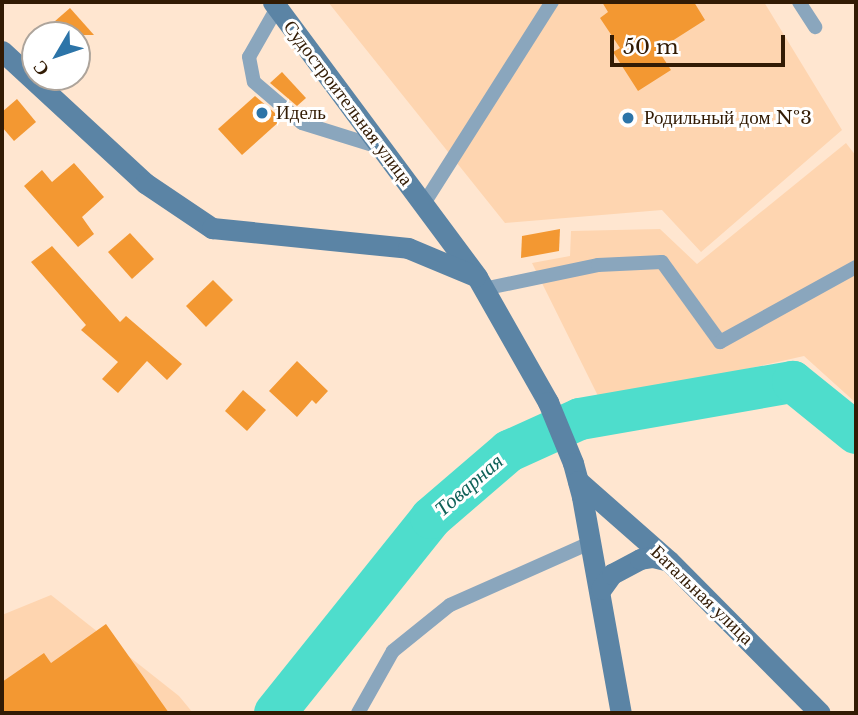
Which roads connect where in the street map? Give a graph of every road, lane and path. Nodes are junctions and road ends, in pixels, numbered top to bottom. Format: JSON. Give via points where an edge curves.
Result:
{"nodes":[{"id":1,"x":552,"y":2,"type":"edge"},
{"id":2,"x":799,"y":2,"type":"edge"},
{"id":3,"x":275,"y":5,"type":"edge"},
{"id":4,"x":815,"y":27,"type":"dead end"},
{"id":5,"x":2,"y":51,"type":"edge"},
{"id":6,"x":381,"y":147,"type":"junction"},
{"id":7,"x":423,"y":205,"type":"junction"},
{"id":8,"x":408,"y":248,"type":"junction"},
{"id":9,"x":856,"y":267,"type":"edge"},
{"id":10,"x":480,"y":283,"type":"junction"},
{"id":11,"x":576,"y":472,"type":"junction"},
{"id":12,"x":592,"y":542,"type":"junction"},
{"id":13,"x":669,"y":561,"type":"junction"},
{"id":14,"x":601,"y":589,"type":"junction"},
{"id":15,"x":358,"y":713,"type":"edge"},
{"id":16,"x":621,"y":713,"type":"edge"},
{"id":17,"x":820,"y":713,"type":"edge"}],
"edges":[{"from":1,"to":7,"type":"lane"},
{"from":2,"to":4,"type":"lane"},
{"from":3,"to":6,"type":"main road","name":"Судостроительная улица"},
{"from":3,"to":6,"type":"lane","via":[[248,57],[254,82],[302,123]]},
{"from":5,"to":8,"type":"main road","via":[[145,183],[212,228]]},
{"from":6,"to":7,"type":"main road","name":"Судостроительная улица"},
{"from":7,"to":8,"type":"main road","via":[[425,228],[419,241]]},
{"from":7,"to":10,"type":"main road","name":"Судостроительная улица"},
{"from":8,"to":10,"type":"main road"},
{"from":9,"to":10,"type":"lane","via":[[720,342],[662,262],[598,265]]},
{"from":10,"to":11,"type":"main road","name":"Судостроительная улица","via":[[548,402]]},
{"from":11,"to":12,"type":"main road","name":"Судостроительная улица"},
{"from":11,"to":13,"type":"main road","name":"Батальная улица"},
{"from":12,"to":14,"type":"main road","name":"Судостроительная улица"},
{"from":12,"to":15,"type":"lane","via":[[450,605],[394,651]]},
{"from":13,"to":14,"type":"main road","via":[[640,559],[612,574]]},
{"from":13,"to":17,"type":"main road","name":"Батальная улица"},
{"from":14,"to":16,"type":"main road","name":"Судостроительная улица"}]}
